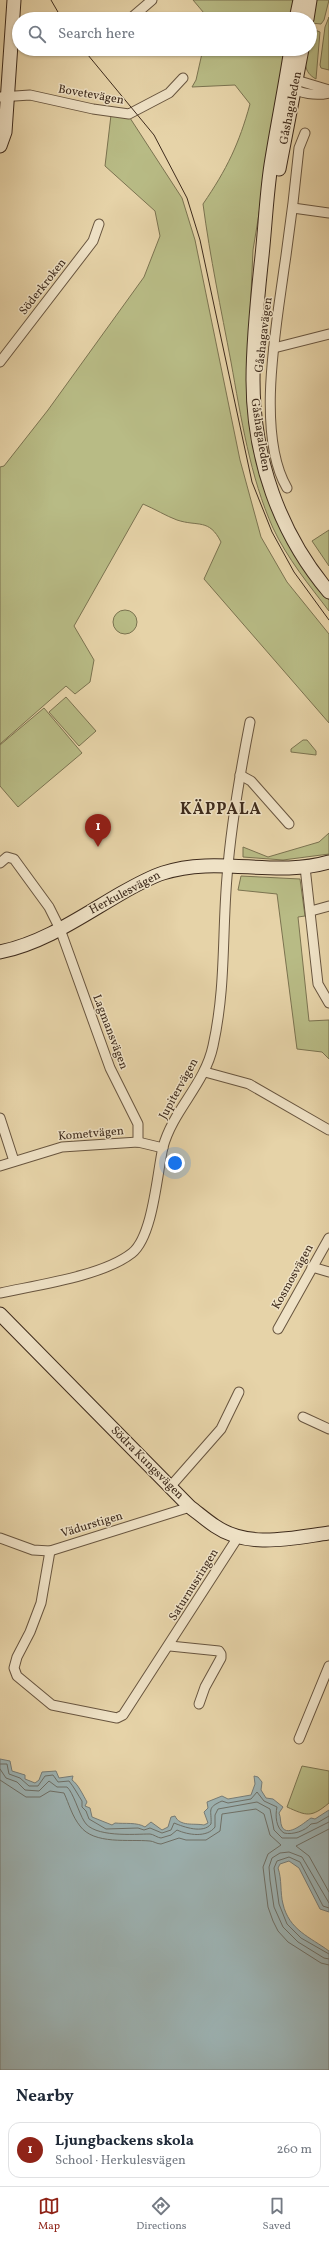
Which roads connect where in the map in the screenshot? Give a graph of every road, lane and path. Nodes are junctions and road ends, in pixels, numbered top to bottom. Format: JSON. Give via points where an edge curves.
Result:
{"nodes":[{"id":1,"x":14,"y":0,"type":"edge"},
{"id":2,"x":152,"y":0,"type":"edge"},
{"id":3,"x":300,"y":0,"type":"edge"},
{"id":4,"x":310,"y":0,"type":"edge"},
{"id":5,"x":13,"y":12,"type":"edge"},
{"id":6,"x":138,"y":12,"type":"edge"},
{"id":7,"x":297,"y":12,"type":"edge"},
{"id":8,"x":308,"y":12,"type":"edge"},
{"id":9,"x":12,"y":19,"type":"edge"},
{"id":10,"x":291,"y":56,"type":"edge"},
{"id":11,"x":300,"y":56,"type":"edge"},
{"id":12,"x":183,"y":78,"type":"dead end"},
{"id":13,"x":292,"y":84,"type":"junction"},
{"id":14,"x":329,"y":90,"type":"edge"},
{"id":15,"x":329,"y":93,"type":"edge"},
{"id":16,"x":4,"y":97,"type":"edge"},
{"id":17,"x":305,"y":133,"type":"dead end"},
{"id":18,"x":0,"y":146,"type":"edge"},
{"id":19,"x":293,"y":208,"type":"junction"},
{"id":20,"x":329,"y":213,"type":"edge"},
{"id":21,"x":99,"y":224,"type":"dead end"},
{"id":22,"x":329,"y":334,"type":"edge"},
{"id":23,"x":274,"y":348,"type":"junction"},
{"id":24,"x":0,"y":362,"type":"edge"},
{"id":25,"x":287,"y":488,"type":"dead end"},
{"id":26,"x":329,"y":592,"type":"edge"},
{"id":27,"x":250,"y":722,"type":"dead end"},
{"id":28,"x":240,"y":775,"type":"junction"},
{"id":29,"x":289,"y":824,"type":"dead end"},
{"id":30,"x":329,"y":862,"type":"edge"},
{"id":31,"x":0,"y":863,"type":"edge"},
{"id":32,"x":228,"y":866,"type":"junction"},
{"id":33,"x":305,"y":867,"type":"junction"},
{"id":34,"x":329,"y":906,"type":"edge"},
{"id":35,"x":311,"y":911,"type":"junction"},
{"id":36,"x":60,"y":929,"type":"junction"},
{"id":37,"x":0,"y":952,"type":"edge"},
{"id":38,"x":329,"y":1003,"type":"edge"},
{"id":39,"x":204,"y":1072,"type":"junction"},
{"id":40,"x":0,"y":1118,"type":"edge"},
{"id":41,"x":329,"y":1130,"type":"edge"},
{"id":42,"x":138,"y":1142,"type":"junction"},
{"id":43,"x":163,"y":1148,"type":"junction"},
{"id":44,"x":14,"y":1161,"type":"junction"},
{"id":45,"x":0,"y":1166,"type":"edge"},
{"id":46,"x":329,"y":1238,"type":"edge"},
{"id":47,"x":312,"y":1268,"type":"junction"},
{"id":48,"x":329,"y":1272,"type":"edge"},
{"id":49,"x":0,"y":1293,"type":"edge"},
{"id":50,"x":0,"y":1314,"type":"edge"},
{"id":51,"x":278,"y":1329,"type":"dead end"},
{"id":52,"x":239,"y":1392,"type":"dead end"},
{"id":53,"x":303,"y":1417,"type":"dead end"},
{"id":54,"x":329,"y":1429,"type":"edge"},
{"id":55,"x":170,"y":1487,"type":"junction"},
{"id":56,"x":190,"y":1507,"type":"junction"},
{"id":57,"x":329,"y":1533,"type":"edge"},
{"id":58,"x":238,"y":1537,"type":"junction"},
{"id":59,"x":0,"y":1538,"type":"edge"},
{"id":60,"x":50,"y":1551,"type":"junction"},
{"id":61,"x":170,"y":1646,"type":"junction"},
{"id":62,"x":329,"y":1666,"type":"edge"},
{"id":63,"x":199,"y":1704,"type":"dead end"},
{"id":64,"x":298,"y":1739,"type":"dead end"}],
"edges":[{"from":1,"to":5,"type":"street"},
{"from":2,"to":6,"type":"street"},
{"from":3,"to":7,"type":"street"},
{"from":4,"to":8,"type":"street"},
{"from":9,"to":16,"type":"street"},
{"from":10,"to":13,"type":"street","name":"Gåshagaleden"},
{"from":11,"to":13,"type":"street","name":"Gåshagaleden"},
{"from":12,"to":16,"type":"street","name":"Bovetevägen","via":[[169,93],[129,114],[30,95]]},
{"from":13,"to":14,"type":"street"},
{"from":13,"to":15,"type":"street","via":[[321,95]]},
{"from":13,"to":26,"type":"street","name":"Gåshagaleden","via":[[270,167],[253,381],[262,458],[270,489],[286,528],[301,555]]},
{"from":16,"to":18,"type":"street","via":[[4,132]]},
{"from":17,"to":19,"type":"street","name":"Gåshagavägen","via":[[299,148]]},
{"from":19,"to":20,"type":"street"},
{"from":19,"to":23,"type":"street","name":"Gåshagavägen"},
{"from":21,"to":24,"type":"street","name":"Söderkroken","via":[[93,241]]},
{"from":22,"to":23,"type":"street"},
{"from":23,"to":25,"type":"street","name":"Gåshagavägen","via":[[271,389],[273,433],[278,467]]},
{"from":27,"to":28,"type":"street","name":"Jupitervägen"},
{"from":28,"to":29,"type":"street","via":[[251,781]]},
{"from":28,"to":32,"type":"street","name":"Jupitervägen"},
{"from":30,"to":33,"type":"street","name":"Herkulesvägen"},
{"from":31,"to":36,"type":"street","name":"Lagmansvägen","via":[[9,857],[16,861],[49,907]]},
{"from":32,"to":33,"type":"street","name":"Herkulesvägen"},
{"from":32,"to":36,"type":"street","name":"Herkulesvägen","via":[[193,866],[164,872]]},
{"from":32,"to":39,"type":"street","name":"Jupitervägen","via":[[220,1012],[213,1048]]},
{"from":33,"to":35,"type":"street"},
{"from":34,"to":35,"type":"street"},
{"from":35,"to":38,"type":"street","via":[[318,984]]},
{"from":36,"to":37,"type":"street","name":"Herkulesvägen","via":[[33,942]]},
{"from":36,"to":42,"type":"street","name":"Lagmansvägen","via":[[110,1068],[138,1124]]},
{"from":39,"to":41,"type":"street","via":[[248,1084]]},
{"from":39,"to":43,"type":"street","name":"Jupitervägen","via":[[175,1119]]},
{"from":40,"to":44,"type":"street"},
{"from":42,"to":43,"type":"street","name":"Kometvägen"},
{"from":42,"to":44,"type":"street","name":"Kometvägen","via":[[62,1147]]},
{"from":43,"to":49,"type":"street","name":"Jupitervägen","via":[[149,1218],[144,1234],[133,1252],[95,1270]]},
{"from":44,"to":45,"type":"street","name":"Kometvägen"},
{"from":46,"to":47,"type":"street","name":"Kosmosvägen"},
{"from":47,"to":48,"type":"street"},
{"from":47,"to":51,"type":"street","name":"Kosmosvägen"},
{"from":50,"to":55,"type":"street","name":"Södra Kungsvägen"},
{"from":52,"to":55,"type":"street","via":[[222,1429]]},
{"from":53,"to":54,"type":"street"},
{"from":55,"to":56,"type":"street","name":"Södra Kungsvägen"},
{"from":56,"to":58,"type":"street","name":"Södra Kungsvägen","via":[[215,1526]]},
{"from":56,"to":60,"type":"street","name":"Vädurstigen"},
{"from":57,"to":58,"type":"street","name":"Södra Kungsvägen","via":[[271,1540]]},
{"from":58,"to":61,"type":"street","name":"Saturnusringen"},
{"from":59,"to":60,"type":"street","name":"Vädurstigen","via":[[33,1550]]},
{"from":60,"to":61,"type":"street","name":"Saturnusringen","via":[[41,1604],[14,1668],[17,1676],[25,1684],[52,1705],[117,1718],[123,1715]]},
{"from":61,"to":63,"type":"street","via":[[218,1651],[221,1654]]},
{"from":62,"to":64,"type":"street"}]}
